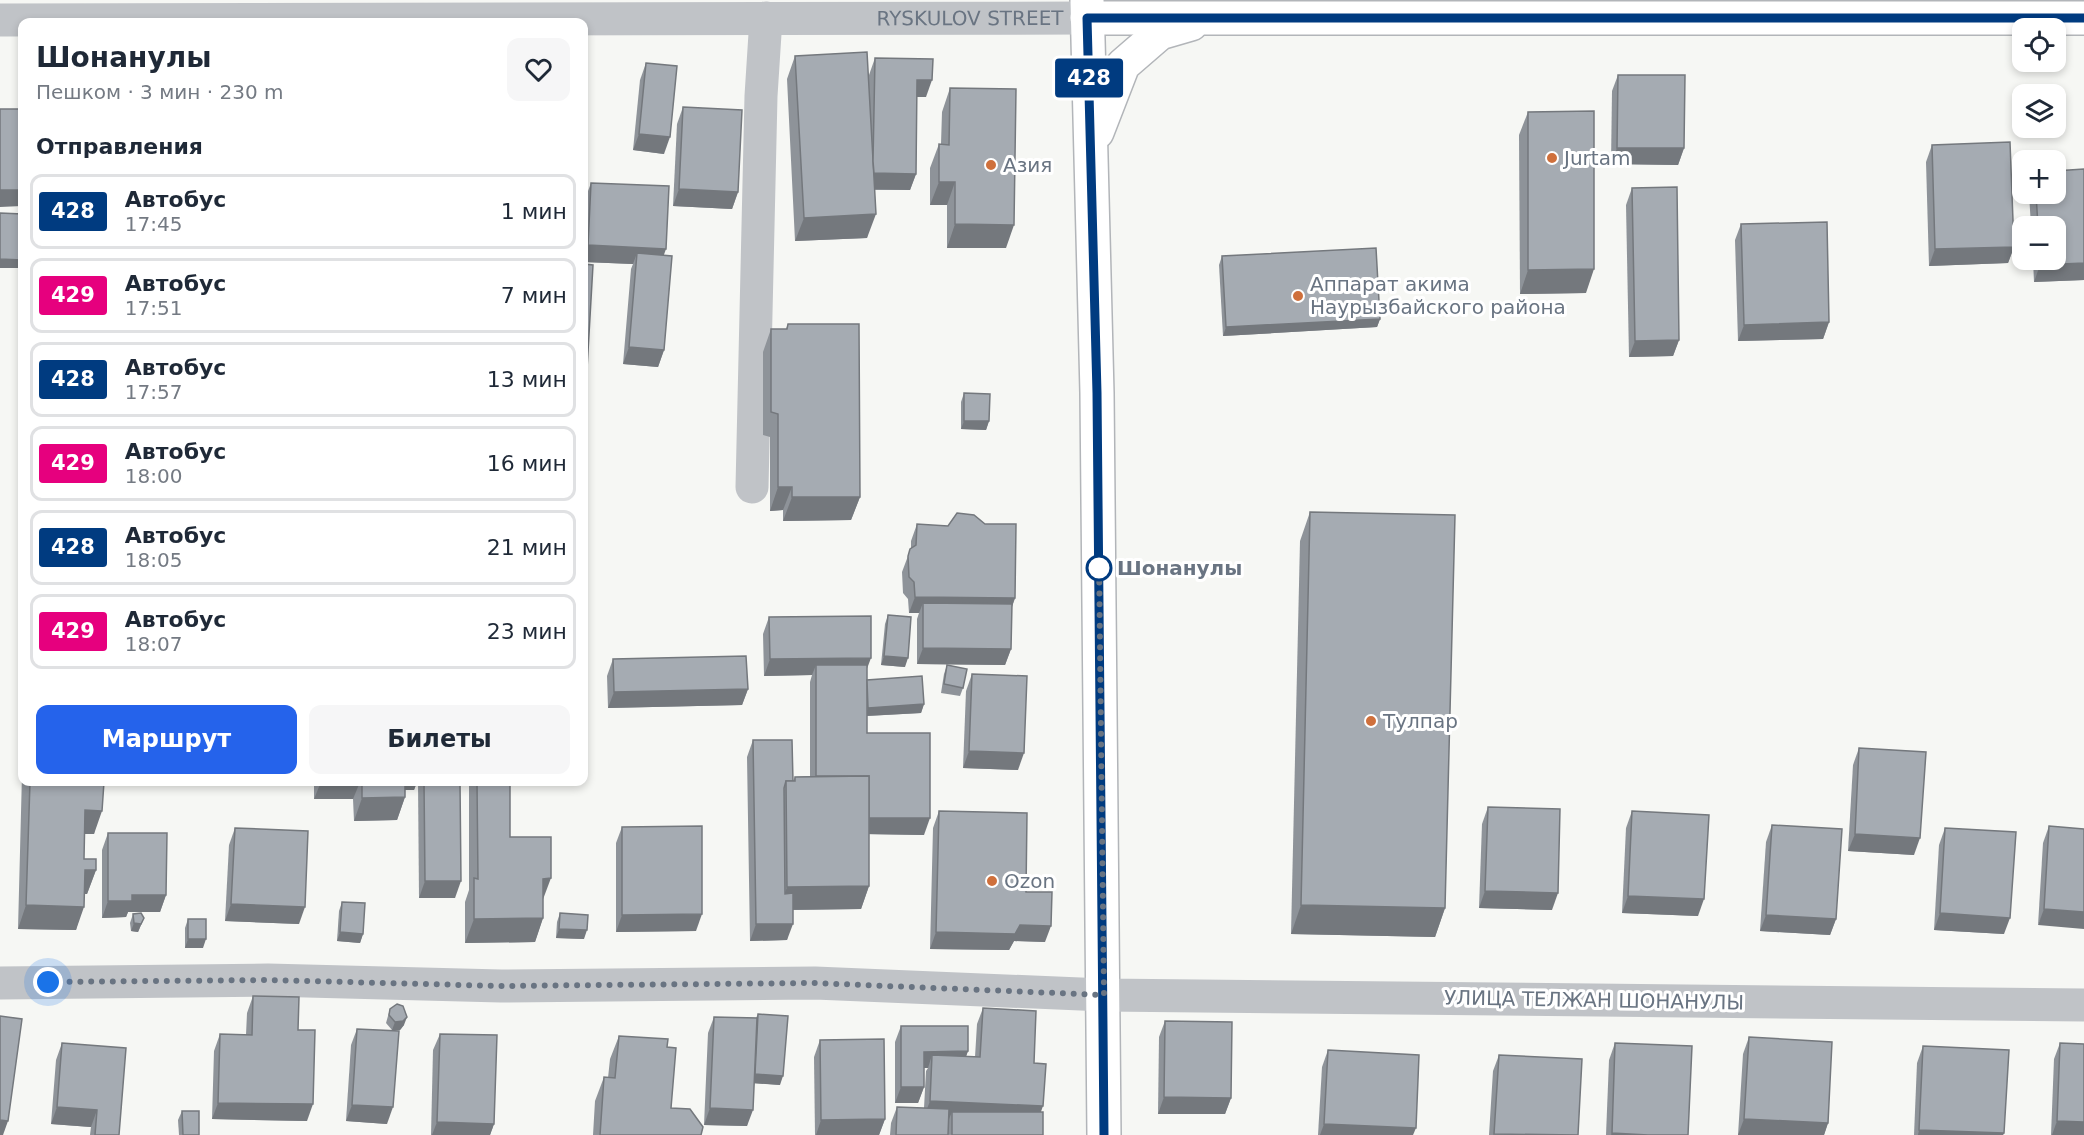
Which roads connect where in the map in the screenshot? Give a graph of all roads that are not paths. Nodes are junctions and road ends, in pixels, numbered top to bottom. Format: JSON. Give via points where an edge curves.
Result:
{"nodes":[{"id":1,"x":1169,"y":0,"type":"edge"},
{"id":2,"x":1087,"y":9,"type":"edge"},
{"id":3,"x":766,"y":18,"type":"junction"},
{"id":4,"x":1216,"y":18,"type":"junction"},
{"id":5,"x":2084,"y":18,"type":"edge"},
{"id":6,"x":588,"y":19,"type":"edge"},
{"id":7,"x":0,"y":20,"type":"edge"},
{"id":8,"x":18,"y":20,"type":"edge"},
{"id":9,"x":1091,"y":151,"type":"junction"},
{"id":10,"x":752,"y":487,"type":"dead end"},
{"id":11,"x":0,"y":983,"type":"edge"},
{"id":12,"x":1104,"y":995,"type":"junction"},
{"id":13,"x":2084,"y":1005,"type":"edge"},
{"id":14,"x":1104,"y":1135,"type":"edge"}],
"edges":[{"from":1,"to":4,"type":"main road"},
{"from":2,"to":3,"type":"street","name":"RYSKULOV STREET"},
{"from":2,"to":4,"type":"main road","name":"RYSKULOV STREET"},
{"from":2,"to":9,"type":"main road"},
{"from":3,"to":6,"type":"street","name":"RYSKULOV STREET"},
{"from":3,"to":10,"type":"street"},
{"from":4,"to":5,"type":"main road","name":"RYSKULOV STREET"},
{"from":4,"to":9,"type":"main road","via":[[1160,33],[1123,65]]},
{"from":7,"to":8,"type":"street","name":"RYSKULOV STREET"},
{"from":9,"to":12,"type":"main road"},
{"from":11,"to":12,"type":"street","name":"УЛИЦА ТЕЛЖАН ШОНАНУЛЫ","via":[[814,983]]},
{"from":12,"to":13,"type":"street","name":"УЛИЦА ТЕЛЖАН ШОНАНУЛЫ"},
{"from":12,"to":14,"type":"main road"}]}
